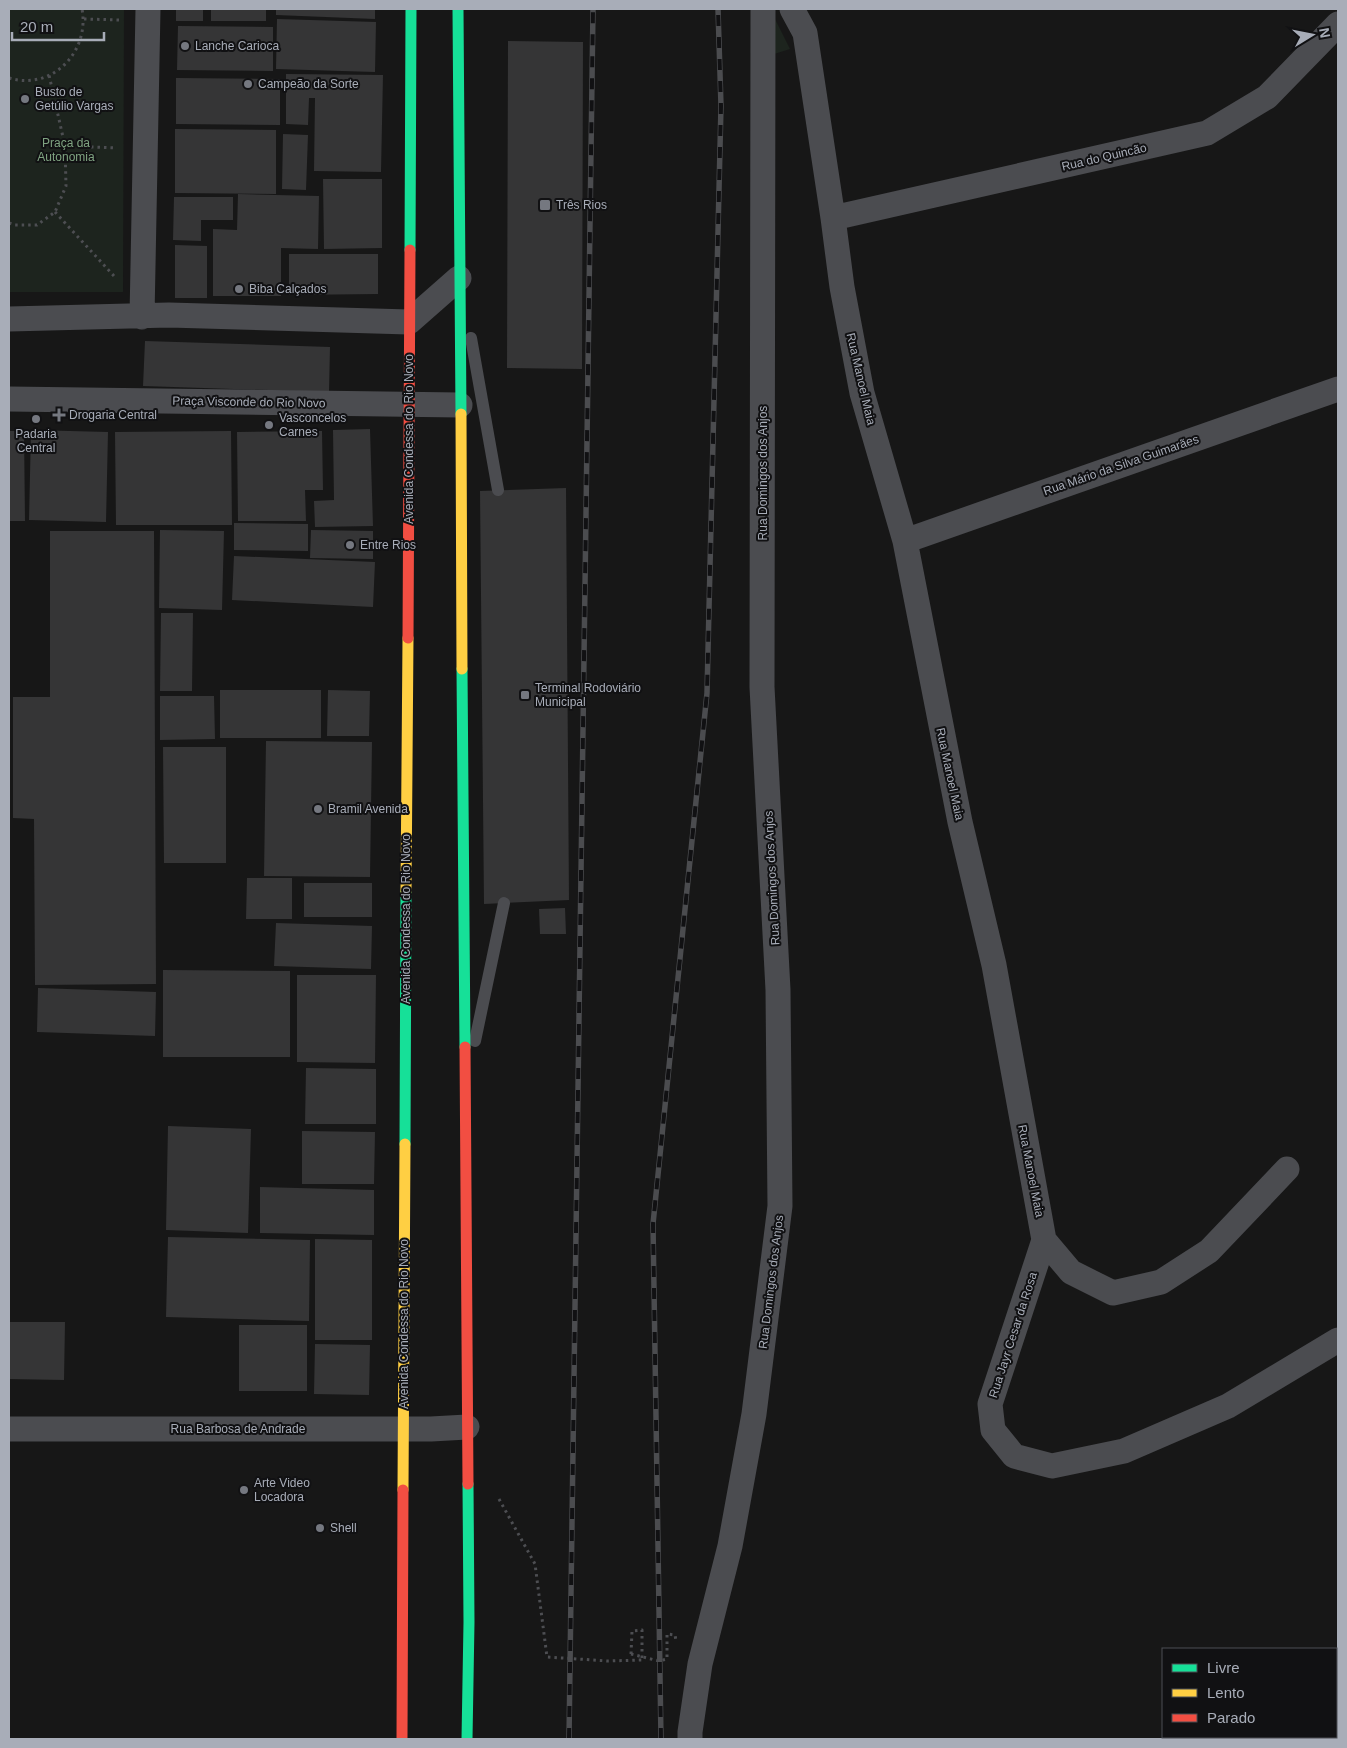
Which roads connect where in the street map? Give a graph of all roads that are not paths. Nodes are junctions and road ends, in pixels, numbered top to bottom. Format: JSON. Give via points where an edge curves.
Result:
{"nodes":[{"id":1,"x":148,"y":9,"type":"edge"},
{"id":2,"x":411,"y":9,"type":"edge"},
{"id":3,"x":458,"y":9,"type":"edge"},
{"id":4,"x":763,"y":9,"type":"edge"},
{"id":5,"x":792,"y":9,"type":"edge"},
{"id":6,"x":1338,"y":24,"type":"edge"},
{"id":7,"x":833,"y":218,"type":"junction"},
{"id":8,"x":459,"y":273,"type":"junction"},
{"id":9,"x":142,"y":317,"type":"junction"},
{"id":10,"x":9,"y":320,"type":"edge"},
{"id":11,"x":409,"y":322,"type":"junction"},
{"id":12,"x":1338,"y":389,"type":"edge"},
{"id":13,"x":9,"y":399,"type":"edge"},
{"id":14,"x":410,"y":404,"type":"junction"},
{"id":15,"x":460,"y":405,"type":"junction"},
{"id":16,"x":498,"y":490,"type":"dead end"},
{"id":17,"x":905,"y":541,"type":"junction"},
{"id":18,"x":504,"y":903,"type":"dead end"},
{"id":19,"x":465,"y":1090,"type":"junction"},
{"id":20,"x":1286,"y":1169,"type":"dead end"},
{"id":21,"x":1044,"y":1240,"type":"junction"},
{"id":22,"x":1338,"y":1340,"type":"edge"},
{"id":23,"x":467,"y":1426,"type":"junction"},
{"id":24,"x":9,"y":1429,"type":"edge"},
{"id":25,"x":403,"y":1429,"type":"junction"},
{"id":26,"x":402,"y":1739,"type":"edge"},
{"id":27,"x":467,"y":1739,"type":"edge"},
{"id":28,"x":690,"y":1739,"type":"edge"}],
"edges":[{"from":1,"to":9,"type":"street"},
{"from":2,"to":11,"type":"main road","name":"Avenida Condessa do Rio Novo"},
{"from":3,"to":8,"type":"main road"},
{"from":4,"to":28,"type":"street","name":"Rua Domingos dos Anjos","via":[[762,687],[778,990],[780,1206],[754,1414],[730,1546],[700,1664]]},
{"from":5,"to":7,"type":"street","name":"Rua Manoel Maia","via":[[805,33]]},
{"from":6,"to":7,"type":"street","name":"Rua do Quincão","via":[[1267,97],[1207,133]]},
{"from":7,"to":17,"type":"street","name":"Rua Manoel Maia","via":[[862,393]]},
{"from":8,"to":11,"type":"street"},
{"from":8,"to":15,"type":"main road"},
{"from":8,"to":16,"type":"lane"},
{"from":9,"to":10,"type":"street"},
{"from":9,"to":11,"type":"street","via":[[169,315]]},
{"from":11,"to":14,"type":"main road","name":"Avenida Condessa do Rio Novo"},
{"from":12,"to":17,"type":"street","name":"Rua Mário da Silva Guimarães"},
{"from":13,"to":14,"type":"street","name":"Praça Visconde do Rio Novo"},
{"from":14,"to":15,"type":"street","name":"Praça Visconde do Rio Novo"},
{"from":14,"to":25,"type":"main road","name":"Avenida Condessa do Rio Novo"},
{"from":15,"to":19,"type":"main road"},
{"from":17,"to":21,"type":"street","name":"Rua Manoel Maia","via":[[958,812],[994,966]]},
{"from":18,"to":19,"type":"lane"},
{"from":19,"to":23,"type":"main road"},
{"from":20,"to":21,"type":"street","name":"Rua Manoel Maia","via":[[1209,1251],[1161,1282],[1113,1292],[1071,1272]]},
{"from":21,"to":22,"type":"street","name":"Rua Jayr Cesar da Rosa","via":[[990,1404],[993,1430],[1014,1456],[1052,1466],[1124,1451],[1228,1406]]},
{"from":23,"to":25,"type":"street","name":"Rua Barbosa de Andrade"},
{"from":23,"to":27,"type":"main road"},
{"from":24,"to":25,"type":"street","name":"Rua Barbosa de Andrade"},
{"from":25,"to":26,"type":"main road","name":"Avenida Condessa do Rio Novo"}]}
